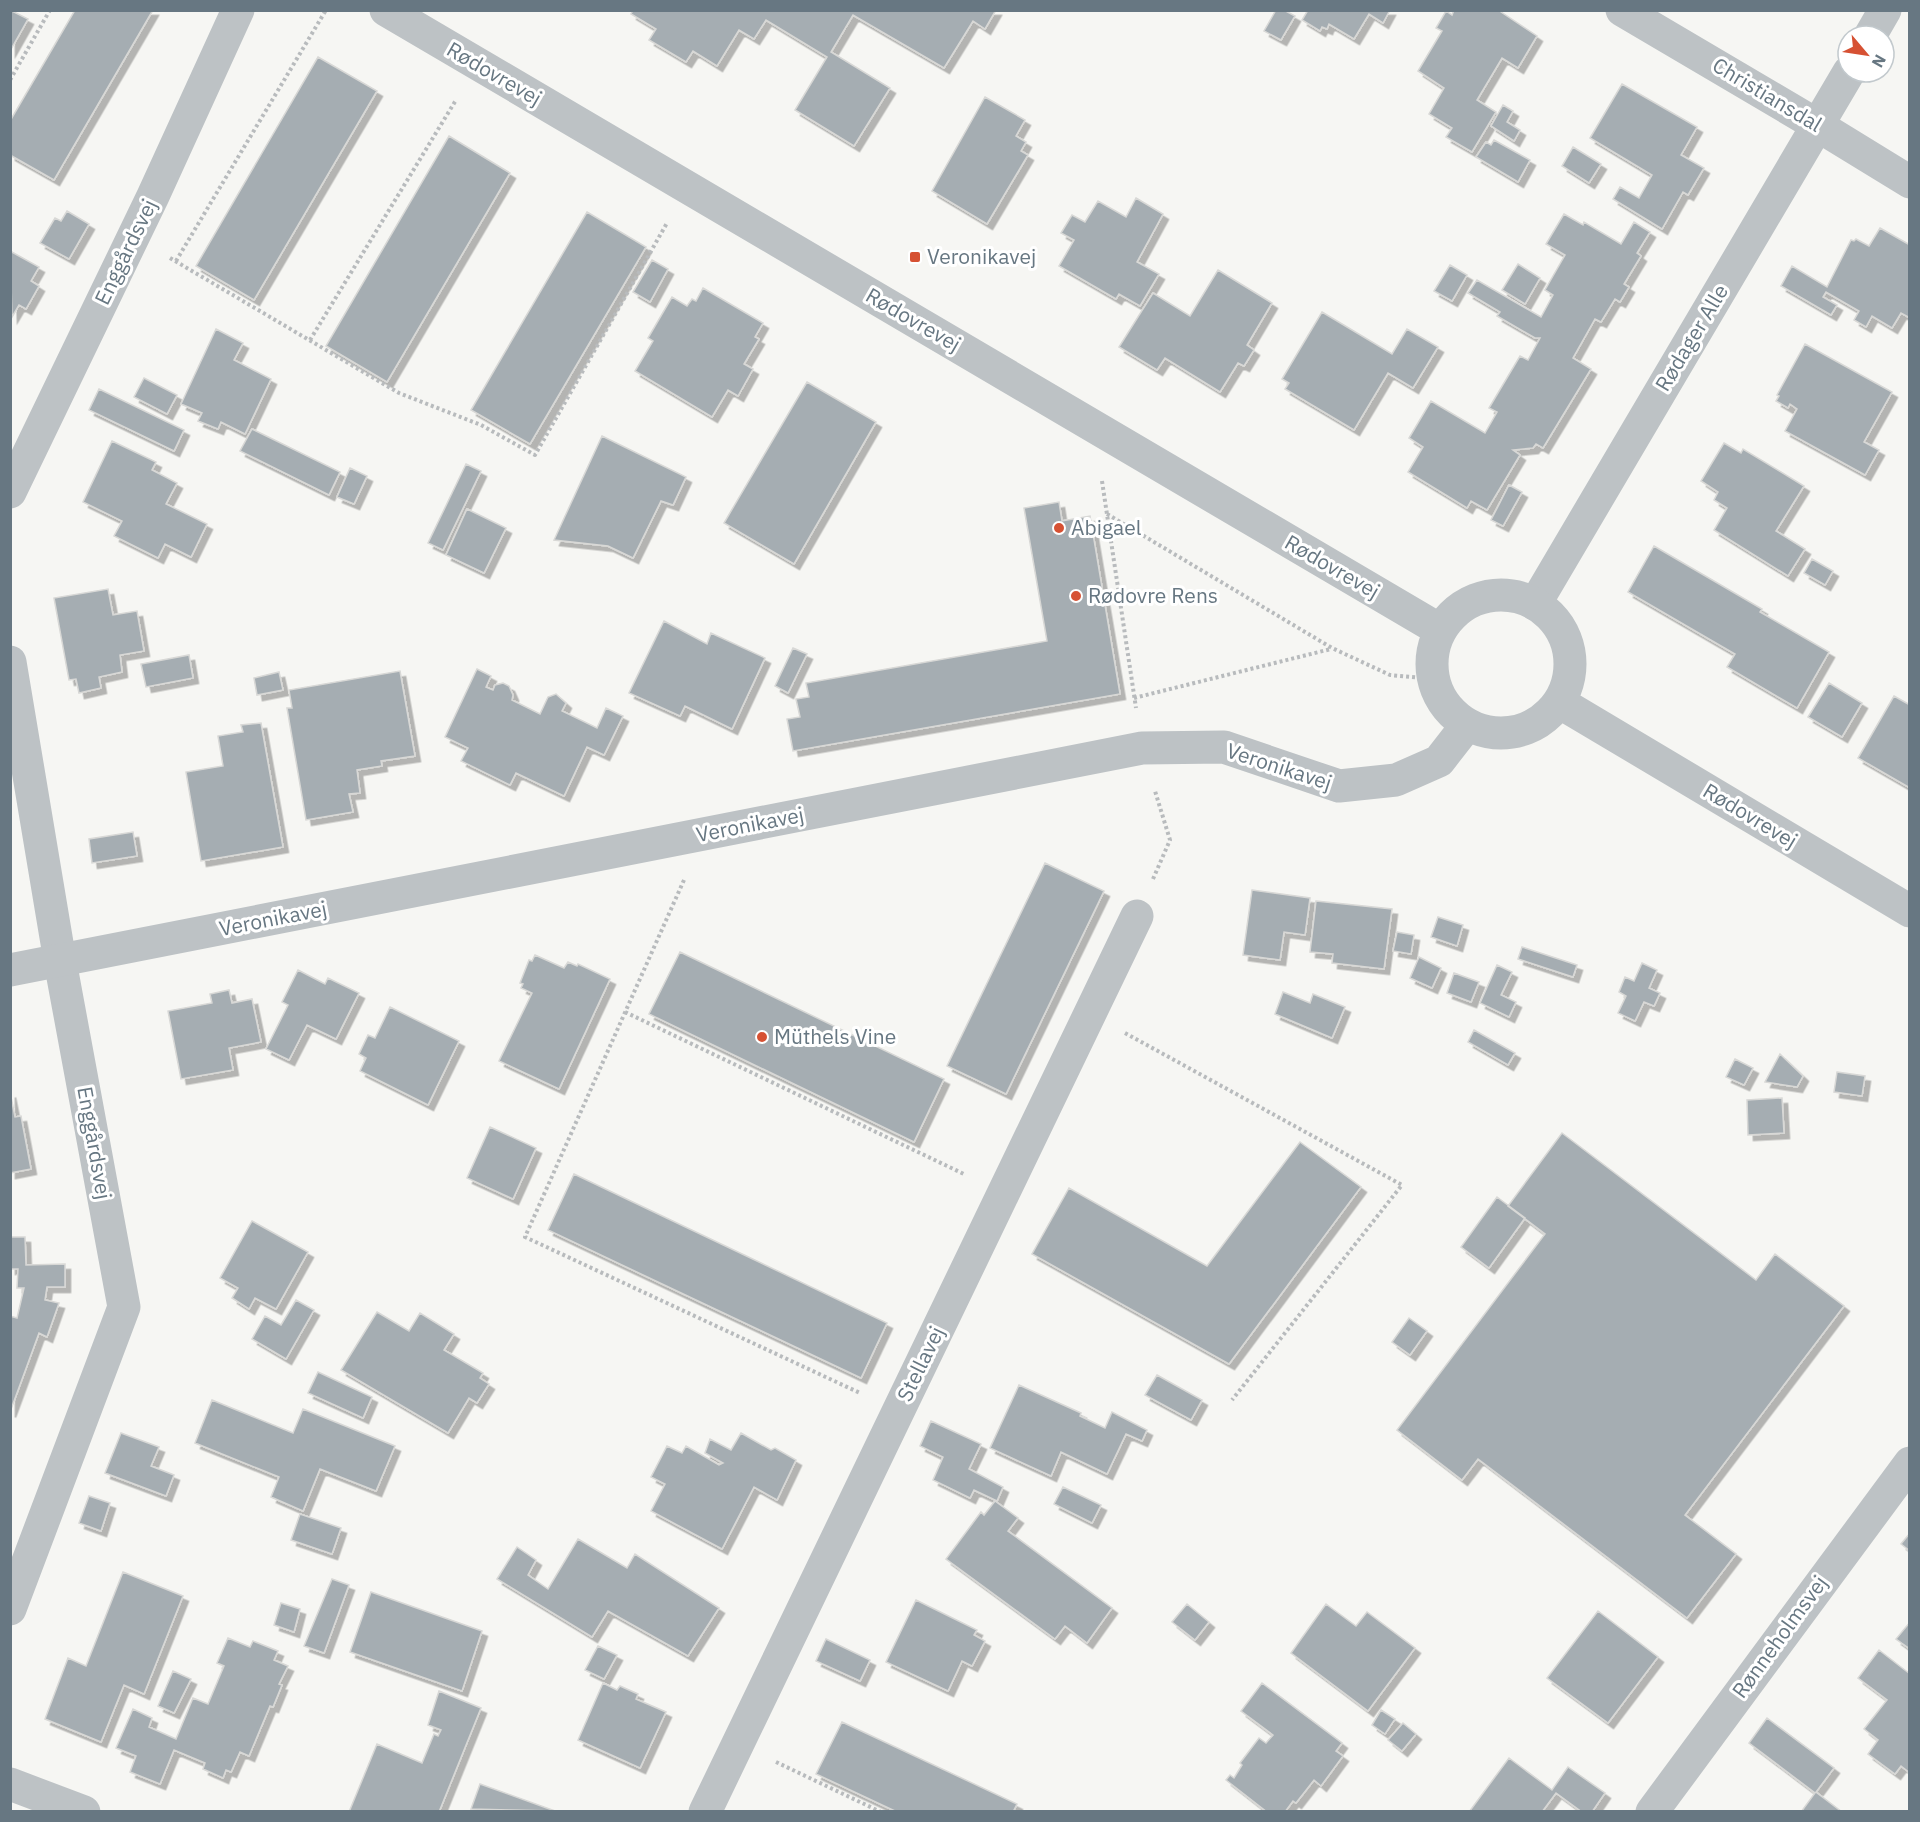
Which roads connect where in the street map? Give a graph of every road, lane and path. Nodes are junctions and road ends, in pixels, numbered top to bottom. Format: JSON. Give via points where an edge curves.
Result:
{"nodes":[{"id":1,"x":50,"y":10,"type":"edge"},
{"id":2,"x":238,"y":10,"type":"edge"},
{"id":3,"x":326,"y":10,"type":"edge"},
{"id":4,"x":386,"y":10,"type":"edge"},
{"id":5,"x":1622,"y":10,"type":"edge"},
{"id":6,"x":1885,"y":10,"type":"edge"},
{"id":7,"x":1877,"y":24,"type":"edge"},
{"id":8,"x":478,"y":64,"type":"junction"},
{"id":9,"x":10,"y":80,"type":"edge"},
{"id":10,"x":1842,"y":84,"type":"edge"},
{"id":11,"x":1817,"y":125,"type":"junction"},
{"id":12,"x":1910,"y":182,"type":"edge"},
{"id":13,"x":688,"y":188,"type":"junction"},
{"id":14,"x":133,"y":236,"type":"junction"},
{"id":15,"x":176,"y":261,"type":"junction"},
{"id":16,"x":310,"y":340,"type":"junction"},
{"id":17,"x":1094,"y":427,"type":"junction"},
{"id":18,"x":10,"y":492,"type":"edge"},
{"id":19,"x":1107,"y":514,"type":"junction"},
{"id":20,"x":1535,"y":604,"type":"junction"},
{"id":21,"x":1440,"y":630,"type":"junction"},
{"id":22,"x":1332,"y":648,"type":"junction"},
{"id":23,"x":10,"y":662,"type":"edge"},
{"id":24,"x":1433,"y":679,"type":"junction"},
{"id":25,"x":1134,"y":698,"type":"junction"},
{"id":26,"x":1558,"y":702,"type":"junction"},
{"id":27,"x":1467,"y":725,"type":"junction"},
{"id":28,"x":1142,"y":748,"type":"junction"},
{"id":29,"x":705,"y":834,"type":"junction"},
{"id":30,"x":1170,"y":840,"type":"dead end"},
{"id":31,"x":1910,"y":911,"type":"edge"},
{"id":32,"x":1137,"y":916,"type":"dead end"},
{"id":33,"x":60,"y":961,"type":"junction"},
{"id":34,"x":10,"y":970,"type":"edge"},
{"id":35,"x":625,"y":1012,"type":"junction"},
{"id":36,"x":1090,"y":1014,"type":"junction"},
{"id":37,"x":1004,"y":1193,"type":"junction"},
{"id":38,"x":1233,"y":1400,"type":"dead end"},
{"id":39,"x":899,"y":1411,"type":"junction"},
{"id":40,"x":1910,"y":1463,"type":"edge"},
{"id":41,"x":10,"y":1609,"type":"edge"},
{"id":42,"x":737,"y":1744,"type":"junction"},
{"id":43,"x":10,"y":1784,"type":"edge"},
{"id":44,"x":84,"y":1812,"type":"edge"},
{"id":45,"x":705,"y":1812,"type":"edge"},
{"id":46,"x":881,"y":1812,"type":"edge"},
{"id":47,"x":1652,"y":1812,"type":"edge"}],
"edges":[{"from":1,"to":9,"type":"path"},
{"from":2,"to":14,"type":"street","name":"Enggårdsvej"},
{"from":3,"to":15,"type":"path"},
{"from":4,"to":8,"type":"street","name":"Rødovrevej"},
{"from":5,"to":11,"type":"street","name":"Christiansdal"},
{"from":6,"to":7,"type":"street"},
{"from":8,"to":13,"type":"street","name":"Rødovrevej"},
{"from":8,"to":16,"type":"path"},
{"from":10,"to":11,"type":"street","name":"Rødager Alle"},
{"from":11,"to":12,"type":"street","name":"Christiansdal"},
{"from":11,"to":20,"type":"street","name":"Rødager Alle"},
{"from":13,"to":16,"type":"path","via":[[535,455],[481,425],[399,393]]},
{"from":13,"to":17,"type":"street","name":"Rødovrevej"},
{"from":14,"to":15,"type":"path"},
{"from":14,"to":18,"type":"street","name":"Enggårdsvej"},
{"from":15,"to":16,"type":"path"},
{"from":17,"to":19,"type":"path"},
{"from":17,"to":21,"type":"street","name":"Rødovrevej"},
{"from":19,"to":22,"type":"path"},
{"from":19,"to":25,"type":"path"},
{"from":20,"to":21,"type":"street","via":[[1507,595],[1484,597],[1461,607]]},
{"from":20,"to":26,"type":"street","via":[[1557,624],[1568,646],[1570,670]]},
{"from":21,"to":24,"type":"street","via":[[1432,655]]},
{"from":22,"to":24,"type":"path","via":[[1390,675]]},
{"from":22,"to":25,"type":"path"},
{"from":23,"to":33,"type":"street","name":"Enggårdsvej"},
{"from":24,"to":27,"type":"street","via":[[1442,701]]},
{"from":25,"to":28,"type":"path"},
{"from":26,"to":27,"type":"street","via":[[1537,724],[1514,733],[1490,733]]},
{"from":26,"to":31,"type":"street","name":"Rødovrevej"},
{"from":27,"to":28,"type":"street","name":"Veronikavej","via":[[1439,761],[1396,780],[1339,786],[1224,747]]},
{"from":28,"to":29,"type":"street","name":"Veronikavej"},
{"from":28,"to":30,"type":"path"},
{"from":29,"to":33,"type":"street","name":"Veronikavej"},
{"from":29,"to":35,"type":"path"},
{"from":32,"to":36,"type":"street","name":"Stellavej"},
{"from":33,"to":34,"type":"street","name":"Veronikavej"},
{"from":33,"to":41,"type":"street","name":"Enggårdsvej","via":[[124,1307]]},
{"from":35,"to":37,"type":"path"},
{"from":35,"to":39,"type":"path","via":[[525,1236]]},
{"from":36,"to":37,"type":"street","name":"Stellavej"},
{"from":36,"to":38,"type":"path","via":[[1402,1185]]},
{"from":37,"to":39,"type":"street","name":"Stellavej"},
{"from":39,"to":42,"type":"street","name":"Stellavej"},
{"from":40,"to":47,"type":"street","name":"Rønneholmsvej"},
{"from":42,"to":45,"type":"street","name":"Stellavej"},
{"from":42,"to":46,"type":"path"},
{"from":43,"to":44,"type":"street"}]}
